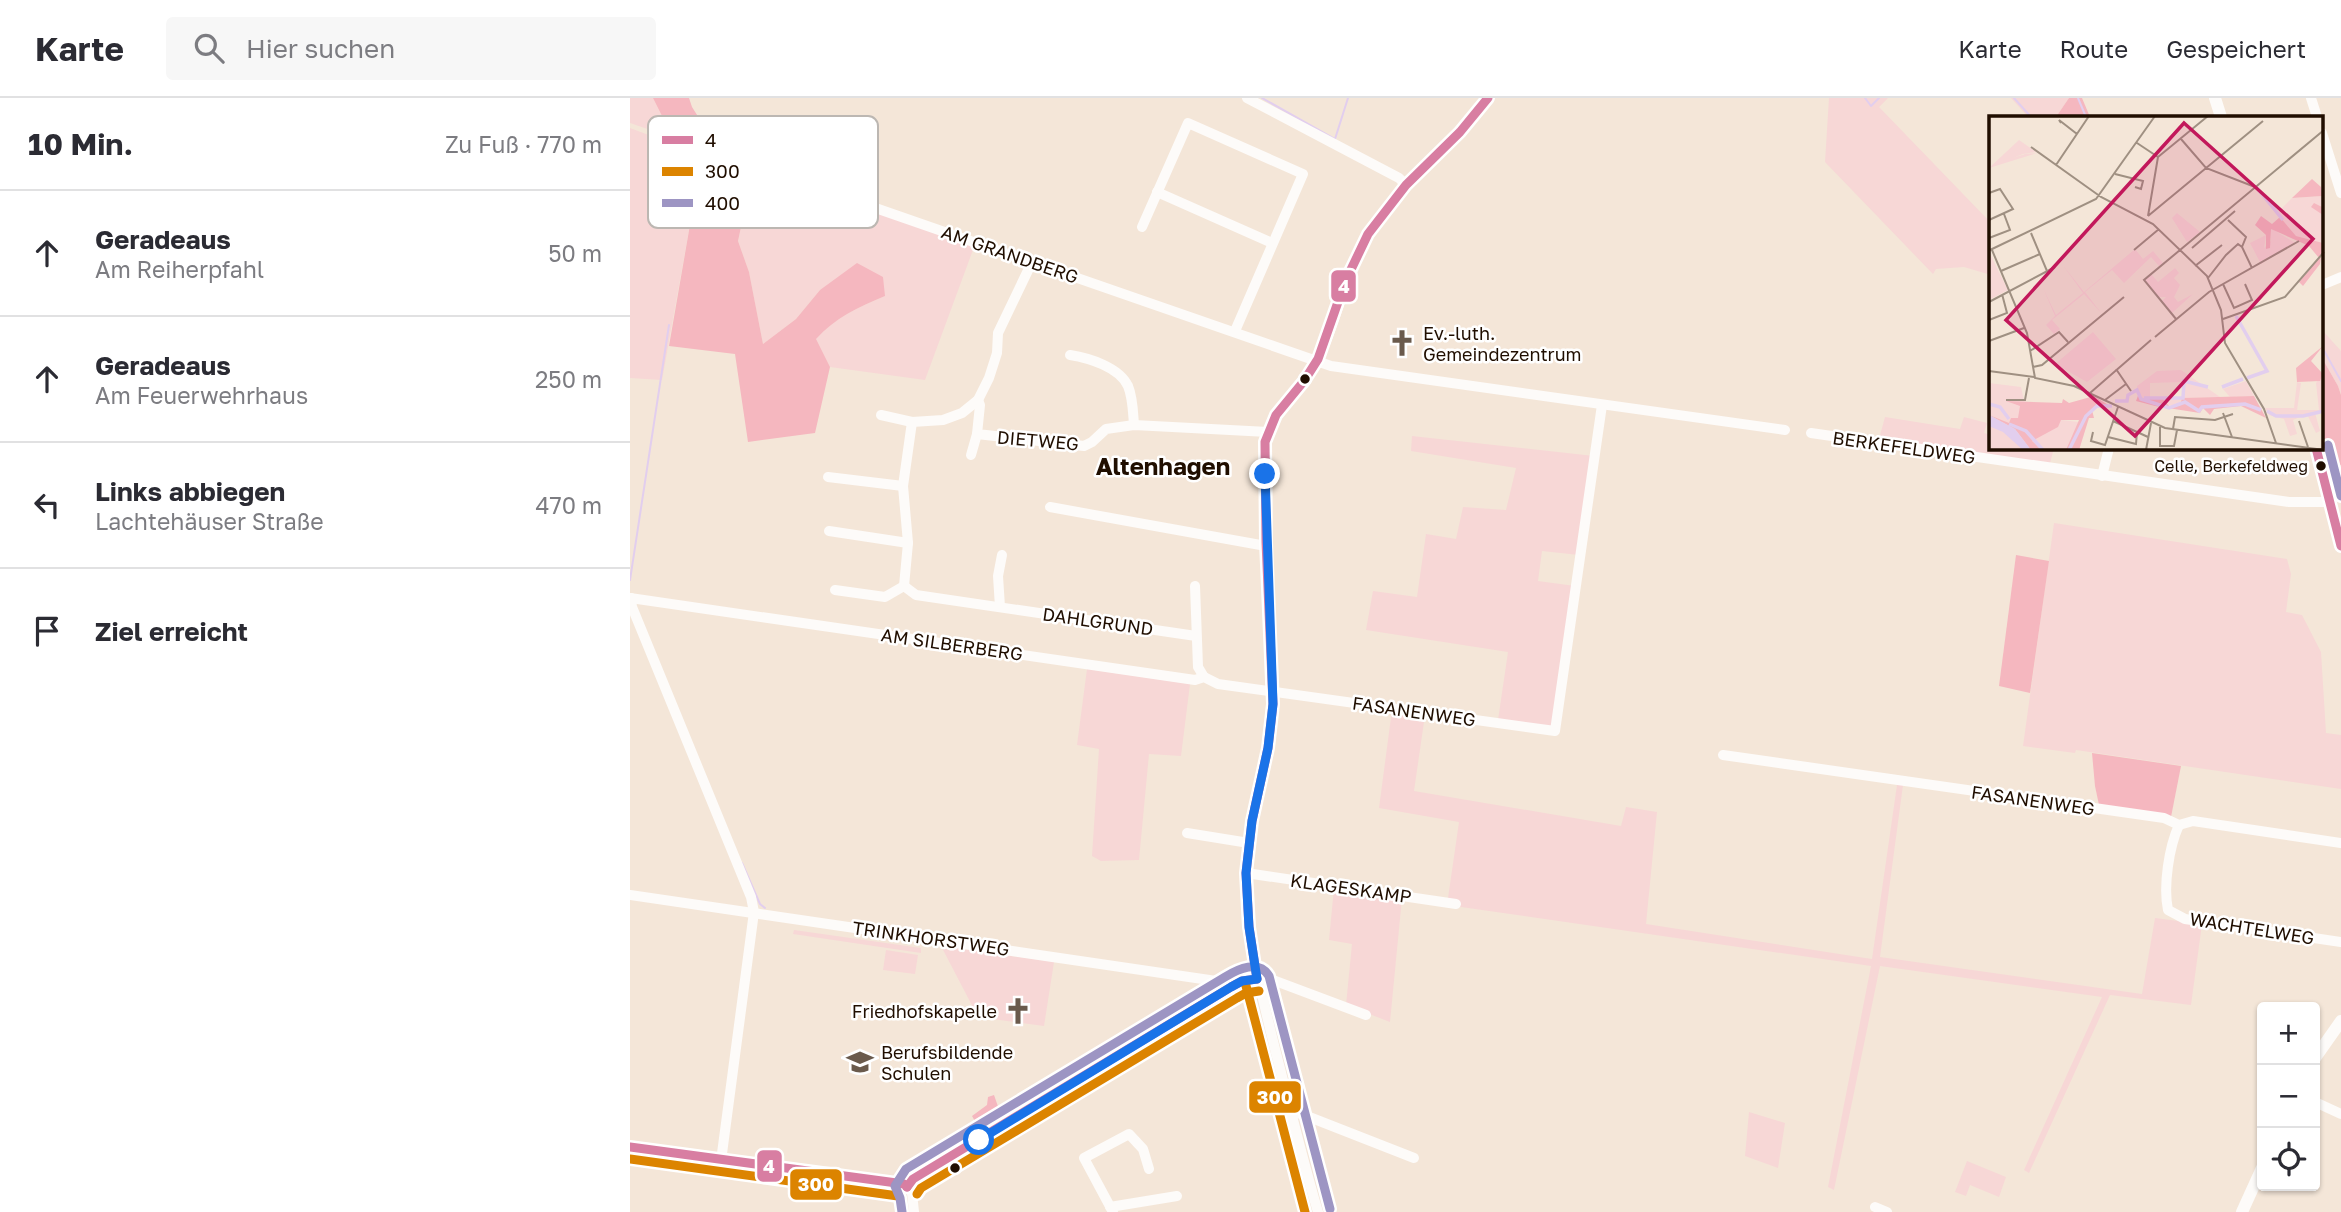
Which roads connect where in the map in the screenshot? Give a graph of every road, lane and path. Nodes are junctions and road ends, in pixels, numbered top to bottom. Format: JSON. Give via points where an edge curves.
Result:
{"nodes":[{"id":1,"x":1247,"y":98,"type":"edge"},
{"id":2,"x":1488,"y":98,"type":"edge"},
{"id":3,"x":2215,"y":98,"type":"edge"},
{"id":4,"x":2221,"y":116,"type":"edge"},
{"id":5,"x":2324,"y":139,"type":"edge"},
{"id":6,"x":1406,"y":185,"type":"junction"},
{"id":7,"x":1157,"y":192,"type":"junction"},
{"id":8,"x":2341,"y":193,"type":"edge"},
{"id":9,"x":878,"y":209,"type":"edge"},
{"id":10,"x":1142,"y":226,"type":"dead end"},
{"id":11,"x":1272,"y":243,"type":"junction"},
{"id":12,"x":1032,"y":262,"type":"junction"},
{"id":13,"x":2341,"y":277,"type":"edge"},
{"id":14,"x":2324,"y":284,"type":"edge"},
{"id":15,"x":1235,"y":331,"type":"junction"},
{"id":16,"x":1070,"y":355,"type":"dead end"},
{"id":17,"x":1318,"y":359,"type":"junction"},
{"id":18,"x":978,"y":400,"type":"junction"},
{"id":19,"x":1602,"y":405,"type":"junction"},
{"id":20,"x":881,"y":415,"type":"dead end"},
{"id":21,"x":912,"y":422,"type":"junction"},
{"id":22,"x":1134,"y":425,"type":"junction"},
{"id":23,"x":1785,"y":430,"type":"dead end"},
{"id":24,"x":1268,"y":432,"type":"junction"},
{"id":25,"x":1811,"y":433,"type":"dead end"},
{"id":26,"x":977,"y":434,"type":"junction"},
{"id":27,"x":2108,"y":450,"type":"edge"},
{"id":28,"x":2316,"y":450,"type":"edge"},
{"id":29,"x":971,"y":455,"type":"dead end"},
{"id":30,"x":2102,"y":476,"type":"junction"},
{"id":31,"x":828,"y":477,"type":"dead end"},
{"id":32,"x":902,"y":486,"type":"junction"},
{"id":33,"x":2329,"y":502,"type":"junction"},
{"id":34,"x":1050,"y":507,"type":"dead end"},
{"id":35,"x":829,"y":531,"type":"dead end"},
{"id":36,"x":908,"y":543,"type":"junction"},
{"id":37,"x":1266,"y":546,"type":"junction"},
{"id":38,"x":2341,"y":546,"type":"edge"},
{"id":39,"x":1002,"y":555,"type":"dead end"},
{"id":40,"x":904,"y":586,"type":"junction"},
{"id":41,"x":1195,"y":586,"type":"dead end"},
{"id":42,"x":835,"y":590,"type":"dead end"},
{"id":43,"x":631,"y":598,"type":"edge"},
{"id":44,"x":1000,"y":607,"type":"junction"},
{"id":45,"x":1196,"y":636,"type":"junction"},
{"id":46,"x":1204,"y":677,"type":"junction"},
{"id":47,"x":1273,"y":690,"type":"junction"},
{"id":48,"x":1723,"y":755,"type":"dead end"},
{"id":49,"x":2179,"y":825,"type":"junction"},
{"id":50,"x":1187,"y":833,"type":"dead end"},
{"id":51,"x":1249,"y":843,"type":"junction"},
{"id":52,"x":2341,"y":843,"type":"edge"},
{"id":53,"x":1246,"y":873,"type":"junction"},
{"id":54,"x":630,"y":895,"type":"edge"},
{"id":55,"x":1456,"y":904,"type":"dead end"},
{"id":56,"x":754,"y":912,"type":"junction"},
{"id":57,"x":2341,"y":942,"type":"edge"},
{"id":58,"x":1257,"y":979,"type":"junction"},
{"id":59,"x":1231,"y":987,"type":"junction"},
{"id":60,"x":1366,"y":1015,"type":"dead end"},
{"id":61,"x":2341,"y":1021,"type":"edge"},
{"id":62,"x":2320,"y":1051,"type":"edge"},
{"id":63,"x":2320,"y":1104,"type":"edge"},
{"id":64,"x":2341,"y":1114,"type":"edge"},
{"id":65,"x":1292,"y":1115,"type":"junction"},
{"id":66,"x":630,"y":1147,"type":"edge"},
{"id":67,"x":1414,"y":1158,"type":"dead end"},
{"id":68,"x":721,"y":1161,"type":"junction"},
{"id":69,"x":1149,"y":1169,"type":"dead end"},
{"id":70,"x":2257,"y":1179,"type":"edge"},
{"id":71,"x":907,"y":1186,"type":"junction"},
{"id":72,"x":1177,"y":1196,"type":"dead end"},
{"id":73,"x":1875,"y":1207,"type":"dead end"},
{"id":74,"x":1112,"y":1210,"type":"edge"},
{"id":75,"x":914,"y":1212,"type":"edge"},
{"id":76,"x":1318,"y":1212,"type":"edge"},
{"id":77,"x":1887,"y":1212,"type":"edge"},
{"id":78,"x":2242,"y":1212,"type":"edge"}],
"edges":[{"from":1,"to":6,"type":"street"},
{"from":2,"to":6,"type":"street"},
{"from":3,"to":4,"type":"main road"},
{"from":5,"to":8,"type":"street"},
{"from":6,"to":17,"type":"street","via":[[1362,245]]},
{"from":7,"to":10,"type":"street"},
{"from":7,"to":11,"type":"street"},
{"from":7,"to":11,"type":"street","via":[[1188,123],[1292,169],[1303,174]]},
{"from":9,"to":12,"type":"street","name":"AM GRANDBERG"},
{"from":11,"to":15,"type":"street"},
{"from":12,"to":15,"type":"street","name":"AM GRANDBERG"},
{"from":12,"to":18,"type":"street","via":[[998,333],[997,353]]},
{"from":13,"to":14,"type":"street"},
{"from":15,"to":17,"type":"street","name":"AM GRANDBERG"},
{"from":16,"to":22,"type":"street","via":[[1089,358],[1118,374],[1128,385]]},
{"from":17,"to":19,"type":"street","via":[[1331,366]]},
{"from":17,"to":24,"type":"street"},
{"from":18,"to":21,"type":"street","via":[[943,421]]},
{"from":18,"to":26,"type":"street","name":"DIETWEG"},
{"from":19,"to":23,"type":"street"},
{"from":19,"to":47,"type":"street","name":"FASANENWEG","via":[[1555,731]]},
{"from":20,"to":21,"type":"street"},
{"from":21,"to":32,"type":"street"},
{"from":22,"to":24,"type":"street","name":"DIETWEG"},
{"from":22,"to":26,"type":"street","name":"DIETWEG","via":[[1105,429],[1084,446]]},
{"from":24,"to":37,"type":"street"},
{"from":25,"to":30,"type":"street","name":"BERKEFELDWEG"},
{"from":26,"to":29,"type":"street","name":"DIETWEG"},
{"from":27,"to":30,"type":"street"},
{"from":28,"to":33,"type":"main road"},
{"from":30,"to":33,"type":"street","name":"BERKEFELDWEG","via":[[2290,502]]},
{"from":31,"to":32,"type":"street"},
{"from":32,"to":36,"type":"street"},
{"from":33,"to":38,"type":"main road"},
{"from":34,"to":37,"type":"street"},
{"from":35,"to":36,"type":"street"},
{"from":36,"to":40,"type":"street"},
{"from":37,"to":47,"type":"street"},
{"from":39,"to":44,"type":"street"},
{"from":40,"to":42,"type":"street","via":[[885,597]]},
{"from":40,"to":44,"type":"street","name":"DAHLGRUND","via":[[916,595]]},
{"from":41,"to":45,"type":"street"},
{"from":43,"to":46,"type":"street","name":"AM SILBERBERG","via":[[1195,680]]},
{"from":43,"to":56,"type":"street"},
{"from":44,"to":45,"type":"street","name":"DAHLGRUND"},
{"from":45,"to":46,"type":"street","via":[[1198,667]]},
{"from":46,"to":47,"type":"street","name":"AM SILBERBERG","via":[[1218,684]]},
{"from":47,"to":51,"type":"street","via":[[1268,748]]},
{"from":48,"to":49,"type":"street","name":"FASANENWEG","via":[[2164,818]]},
{"from":49,"to":52,"type":"street","name":"FASANENWEG","via":[[2193,821]]},
{"from":49,"to":57,"type":"street","name":"WACHTELWEG","via":[[2165,895],[2168,910],[2185,919]]},
{"from":50,"to":51,"type":"street"},
{"from":51,"to":53,"type":"street"},
{"from":53,"to":55,"type":"street","name":"KLAGESKAMP"},
{"from":53,"to":58,"type":"street"},
{"from":54,"to":56,"type":"street","name":"TRINKHORSTWEG"},
{"from":56,"to":59,"type":"street","name":"TRINKHORSTWEG","via":[[1223,982]]},
{"from":56,"to":68,"type":"street"},
{"from":58,"to":59,"type":"street"},
{"from":58,"to":60,"type":"street","via":[[1270,979]]},
{"from":58,"to":65,"type":"street"},
{"from":59,"to":71,"type":"street"},
{"from":61,"to":62,"type":"main road"},
{"from":63,"to":64,"type":"street"},
{"from":65,"to":67,"type":"street","via":[[1298,1113]]},
{"from":65,"to":76,"type":"street"},
{"from":66,"to":68,"type":"street"},
{"from":68,"to":71,"type":"street"},
{"from":69,"to":74,"type":"street","via":[[1143,1149],[1129,1134],[1084,1158]]},
{"from":70,"to":78,"type":"main road"},
{"from":71,"to":75,"type":"street"},
{"from":72,"to":74,"type":"street"},
{"from":73,"to":77,"type":"street"}]}
